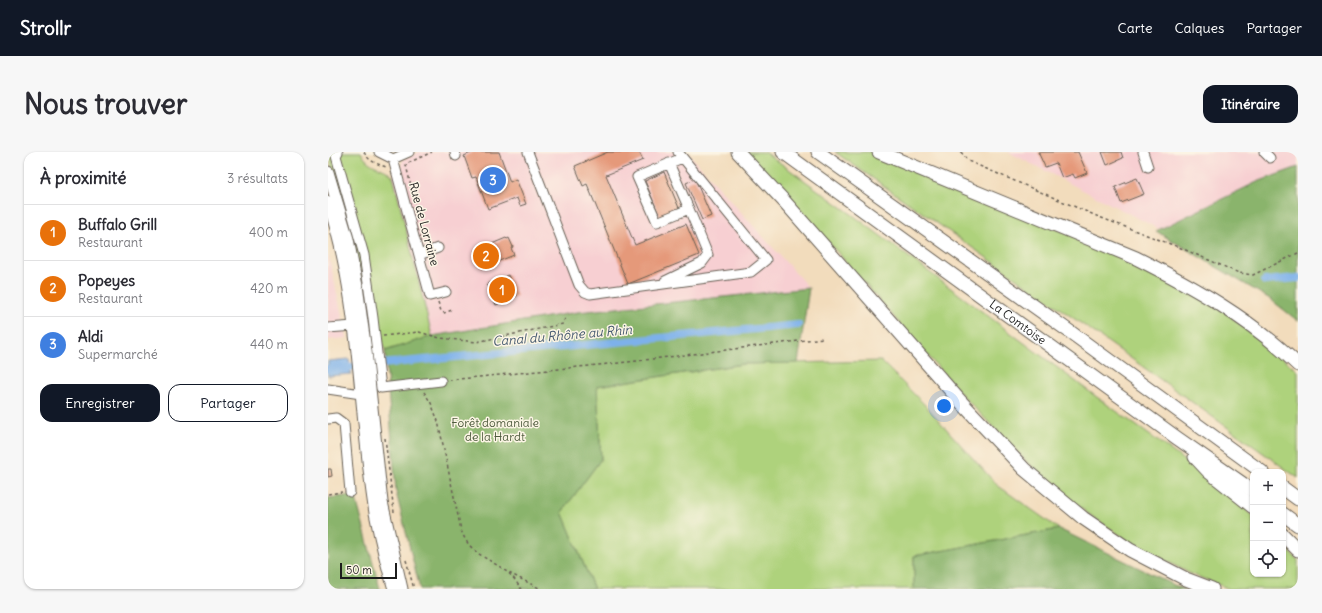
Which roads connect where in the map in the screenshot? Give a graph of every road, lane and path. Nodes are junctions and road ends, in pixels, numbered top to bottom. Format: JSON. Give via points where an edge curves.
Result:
{"nodes":[{"id":1,"x":338,"y":152,"type":"edge"},
{"id":2,"x":364,"y":152,"type":"edge"},
{"id":3,"x":379,"y":152,"type":"edge"},
{"id":4,"x":409,"y":152,"type":"edge"},
{"id":5,"x":432,"y":152,"type":"edge"},
{"id":6,"x":528,"y":152,"type":"edge"},
{"id":7,"x":738,"y":152,"type":"edge"},
{"id":8,"x":783,"y":152,"type":"edge"},
{"id":9,"x":818,"y":152,"type":"edge"},
{"id":10,"x":879,"y":152,"type":"edge"},
{"id":11,"x":962,"y":152,"type":"edge"},
{"id":12,"x":1143,"y":152,"type":"edge"},
{"id":13,"x":680,"y":155,"type":"edge"},
{"id":14,"x":393,"y":159,"type":"junction"},
{"id":15,"x":669,"y":163,"type":"junction"},
{"id":16,"x":1148,"y":166,"type":"dead end"},
{"id":17,"x":407,"y":170,"type":"junction"},
{"id":18,"x":328,"y":172,"type":"edge"},
{"id":19,"x":398,"y":172,"type":"junction"},
{"id":20,"x":328,"y":202,"type":"edge"},
{"id":21,"x":689,"y":209,"type":"junction"},
{"id":22,"x":419,"y":223,"type":"dead end"},
{"id":23,"x":438,"y":248,"type":"dead end"},
{"id":24,"x":1298,"y":253,"type":"edge"},
{"id":25,"x":419,"y":255,"type":"junction"},
{"id":26,"x":659,"y":285,"type":"junction"},
{"id":27,"x":446,"y":292,"type":"dead end"},
{"id":28,"x":433,"y":295,"type":"junction"},
{"id":29,"x":452,"y":310,"type":"dead end"},
{"id":30,"x":566,"y":316,"type":"dead end"},
{"id":31,"x":354,"y":326,"type":"junction"},
{"id":32,"x":328,"y":328,"type":"edge"},
{"id":33,"x":376,"y":336,"type":"junction"},
{"id":34,"x":822,"y":338,"type":"dead end"},
{"id":35,"x":367,"y":350,"type":"junction"},
{"id":36,"x":1298,"y":365,"type":"edge"},
{"id":37,"x":365,"y":380,"type":"junction"},
{"id":38,"x":440,"y":381,"type":"joint"},
{"id":39,"x":418,"y":384,"type":"junction"},
{"id":40,"x":328,"y":389,"type":"edge"},
{"id":41,"x":361,"y":394,"type":"junction"},
{"id":42,"x":328,"y":419,"type":"edge"},
{"id":43,"x":385,"y":432,"type":"dead end"},
{"id":44,"x":1215,"y":437,"type":"junction"},
{"id":45,"x":1177,"y":438,"type":"junction"},
{"id":46,"x":1258,"y":469,"type":"edge"},
{"id":47,"x":1268,"y":469,"type":"edge"},
{"id":48,"x":1286,"y":480,"type":"edge"},
{"id":49,"x":1298,"y":487,"type":"edge"},
{"id":50,"x":1250,"y":489,"type":"edge"},
{"id":51,"x":1286,"y":490,"type":"edge"},
{"id":52,"x":350,"y":492,"type":"joint"},
{"id":53,"x":328,"y":494,"type":"edge"},
{"id":54,"x":1298,"y":499,"type":"edge"},
{"id":55,"x":1250,"y":505,"type":"edge"},
{"id":56,"x":394,"y":512,"type":"dead end"},
{"id":57,"x":1286,"y":516,"type":"edge"},
{"id":58,"x":1298,"y":525,"type":"edge"},
{"id":59,"x":1286,"y":538,"type":"edge"},
{"id":60,"x":1298,"y":550,"type":"edge"},
{"id":61,"x":399,"y":556,"type":"junction"},
{"id":62,"x":389,"y":572,"type":"junction"},
{"id":63,"x":507,"y":572,"type":"junction"},
{"id":64,"x":390,"y":589,"type":"edge"},
{"id":65,"x":394,"y":589,"type":"edge"},
{"id":66,"x":402,"y":589,"type":"edge"},
{"id":67,"x":408,"y":589,"type":"edge"},
{"id":68,"x":414,"y":589,"type":"edge"},
{"id":69,"x":521,"y":589,"type":"edge"},
{"id":70,"x":541,"y":589,"type":"edge"},
{"id":71,"x":1212,"y":589,"type":"edge"}],
"edges":[{"from":1,"to":33,"type":"street","via":[[336,156],[364,255]]},
{"from":2,"to":19,"type":"path","via":[[373,163],[389,168],[393,173]]},
{"from":3,"to":14,"type":"street"},
{"from":4,"to":14,"type":"street"},
{"from":5,"to":17,"type":"path","via":[[408,163]]},
{"from":6,"to":26,"type":"street","via":[[582,290],[590,294]]},
{"from":7,"to":71,"type":"highway","via":[[1024,469],[1083,518],[1130,550],[1186,579]]},
{"from":8,"to":45,"type":"highway","name":"La Comtoise"},
{"from":9,"to":44,"type":"highway","name":"La Comtoise"},
{"from":10,"to":36,"type":"highway","via":[[1143,261],[1220,304],[1254,328]]},
{"from":11,"to":24,"type":"path","via":[[968,161],[1240,274],[1253,275]]},
{"from":12,"to":16,"type":"street"},
{"from":13,"to":15,"type":"street"},
{"from":13,"to":26,"type":"street","via":[[766,260],[751,272]]},
{"from":14,"to":19,"type":"street","name":"Rue de Lorraine"},
{"from":15,"to":21,"type":"street"},
{"from":15,"to":21,"type":"street","via":[[637,177],[657,222]]},
{"from":17,"to":19,"type":"path"},
{"from":17,"to":22,"type":"path"},
{"from":18,"to":35,"type":"main road","via":[[348,239]]},
{"from":19,"to":25,"type":"street","name":"Rue de Lorraine"},
{"from":20,"to":31,"type":"main road","via":[[349,285]]},
{"from":21,"to":26,"type":"street","via":[[708,254],[702,262]]},
{"from":23,"to":25,"type":"street"},
{"from":25,"to":28,"type":"street","name":"Rue de Lorraine"},
{"from":27,"to":28,"type":"street"},
{"from":28,"to":29,"type":"path","via":[[441,311],[444,313]]},
{"from":30,"to":33,"type":"path","via":[[563,324],[476,342],[440,338],[419,332]]},
{"from":31,"to":32,"type":"street"},
{"from":31,"to":35,"type":"main road"},
{"from":33,"to":35,"type":"street"},
{"from":34,"to":38,"type":"path","via":[[628,362]]},
{"from":35,"to":37,"type":"main road"},
{"from":35,"to":39,"type":"street","via":[[379,371],[381,388]]},
{"from":37,"to":41,"type":"main road"},
{"from":37,"to":61,"type":"main road","via":[[382,502]]},
{"from":38,"to":39,"type":"street"},
{"from":39,"to":63,"type":"path","via":[[431,403],[438,421],[463,535],[475,552]]},
{"from":40,"to":41,"type":"street"},
{"from":41,"to":62,"type":"main road","via":[[375,512]]},
{"from":42,"to":52,"type":"street","via":[[336,418],[344,424]]},
{"from":43,"to":56,"type":"path"},
{"from":44,"to":46,"type":"highway","name":"La Comtoise"},
{"from":44,"to":47,"type":"highway"},
{"from":45,"to":50,"type":"highway","name":"La Comtoise"},
{"from":45,"to":55,"type":"highway","via":[[1209,472]]},
{"from":48,"to":49,"type":"highway"},
{"from":51,"to":54,"type":"highway"},
{"from":52,"to":53,"type":"path"},
{"from":57,"to":58,"type":"highway"},
{"from":59,"to":60,"type":"highway"},
{"from":61,"to":66,"type":"main road"},
{"from":61,"to":67,"type":"street"},
{"from":61,"to":68,"type":"path"},
{"from":62,"to":64,"type":"street"},
{"from":62,"to":65,"type":"main road"},
{"from":63,"to":69,"type":"path"},
{"from":63,"to":70,"type":"path"}]}
